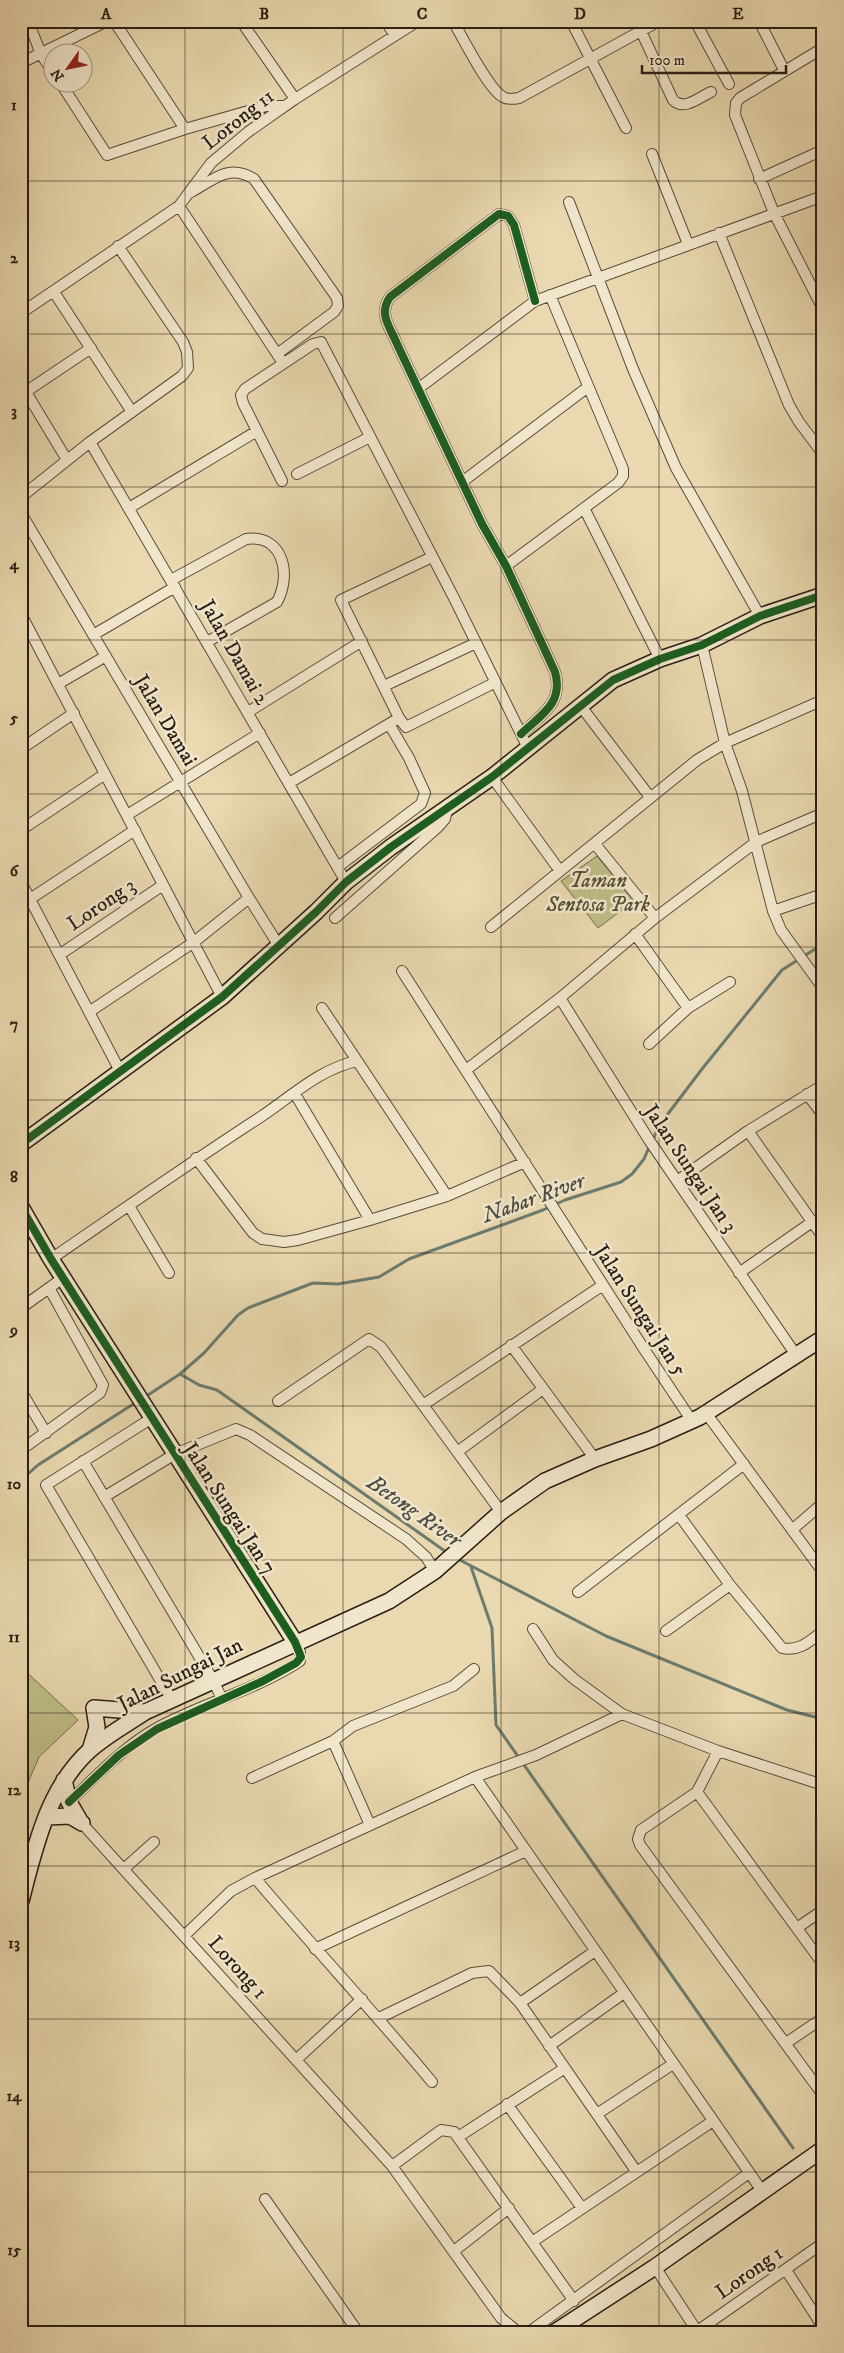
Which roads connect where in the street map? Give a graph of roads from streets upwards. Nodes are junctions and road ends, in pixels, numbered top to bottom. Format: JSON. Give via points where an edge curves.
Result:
{"nodes":[{"id":1,"x":28,"y":21,"type":"edge"},
{"id":2,"x":107,"y":21,"type":"edge"},
{"id":3,"x":114,"y":21,"type":"edge"},
{"id":4,"x":241,"y":21,"type":"edge"},
{"id":5,"x":385,"y":21,"type":"edge"},
{"id":6,"x":418,"y":21,"type":"edge"},
{"id":7,"x":454,"y":21,"type":"edge"},
{"id":8,"x":571,"y":21,"type":"edge"},
{"id":9,"x":659,"y":21,"type":"edge"},
{"id":10,"x":695,"y":21,"type":"edge"},
{"id":11,"x":760,"y":21,"type":"edge"},
{"id":12,"x":641,"y":31,"type":"junction"},
{"id":13,"x":396,"y":35,"type":"junction"},
{"id":14,"x":823,"y":48,"type":"edge"},
{"id":15,"x":41,"y":54,"type":"junction"},
{"id":16,"x":590,"y":59,"type":"junction"},
{"id":17,"x":21,"y":63,"type":"edge"},
{"id":18,"x":784,"y":70,"type":"junction"},
{"id":19,"x":729,"y":84,"type":"dead end"},
{"id":20,"x":66,"y":92,"type":"edge"},
{"id":21,"x":711,"y":92,"type":"dead end"},
{"id":22,"x":296,"y":99,"type":"junction"},
{"id":23,"x":285,"y":106,"type":"junction"},
{"id":24,"x":626,"y":128,"type":"dead end"},
{"id":25,"x":185,"y":129,"type":"junction"},
{"id":26,"x":823,"y":150,"type":"edge"},
{"id":27,"x":652,"y":154,"type":"dead end"},
{"id":28,"x":759,"y":180,"type":"junction"},
{"id":29,"x":188,"y":194,"type":"junction"},
{"id":30,"x":823,"y":196,"type":"edge"},
{"id":31,"x":569,"y":202,"type":"dead end"},
{"id":32,"x":180,"y":206,"type":"junction"},
{"id":33,"x":774,"y":213,"type":"junction"},
{"id":34,"x":719,"y":233,"type":"junction"},
{"id":35,"x":688,"y":244,"type":"junction"},
{"id":36,"x":118,"y":246,"type":"junction"},
{"id":37,"x":599,"y":276,"type":"junction"},
{"id":38,"x":54,"y":292,"type":"junction"},
{"id":39,"x":550,"y":295,"type":"junction"},
{"id":40,"x":535,"y":301,"type":"junction"},
{"id":41,"x":823,"y":310,"type":"edge"},
{"id":42,"x":21,"y":313,"type":"edge"},
{"id":43,"x":91,"y":348,"type":"junction"},
{"id":44,"x":277,"y":354,"type":"junction"},
{"id":45,"x":284,"y":364,"type":"junction"},
{"id":46,"x":588,"y":387,"type":"junction"},
{"id":47,"x":419,"y":388,"type":"junction"},
{"id":48,"x":24,"y":393,"type":"edge"},
{"id":49,"x":132,"y":412,"type":"junction"},
{"id":50,"x":257,"y":431,"type":"junction"},
{"id":51,"x":370,"y":437,"type":"junction"},
{"id":52,"x":90,"y":442,"type":"junction"},
{"id":53,"x":823,"y":454,"type":"edge"},
{"id":54,"x":67,"y":460,"type":"junction"},
{"id":55,"x":297,"y":474,"type":"dead end"},
{"id":56,"x":282,"y":481,"type":"dead end"},
{"id":57,"x":462,"y":482,"type":"junction"},
{"id":58,"x":21,"y":497,"type":"edge"},
{"id":59,"x":129,"y":508,"type":"junction"},
{"id":60,"x":584,"y":508,"type":"junction"},
{"id":61,"x":21,"y":513,"type":"edge"},
{"id":62,"x":432,"y":557,"type":"junction"},
{"id":63,"x":506,"y":566,"type":"junction"},
{"id":64,"x":173,"y":584,"type":"junction"},
{"id":65,"x":823,"y":594,"type":"edge"},
{"id":66,"x":22,"y":615,"type":"edge"},
{"id":67,"x":760,"y":616,"type":"junction"},
{"id":68,"x":93,"y":635,"type":"junction"},
{"id":69,"x":362,"y":641,"type":"junction"},
{"id":70,"x":207,"y":642,"type":"junction"},
{"id":71,"x":476,"y":643,"type":"junction"},
{"id":72,"x":702,"y":645,"type":"junction"},
{"id":73,"x":106,"y":656,"type":"junction"},
{"id":74,"x":660,"y":659,"type":"junction"},
{"id":75,"x":494,"y":683,"type":"junction"},
{"id":76,"x":58,"y":684,"type":"junction"},
{"id":77,"x":384,"y":686,"type":"junction"},
{"id":78,"x":823,"y":700,"type":"edge"},
{"id":79,"x":580,"y":705,"type":"junction"},
{"id":80,"x":248,"y":712,"type":"junction"},
{"id":81,"x":74,"y":713,"type":"junction"},
{"id":82,"x":399,"y":718,"type":"junction"},
{"id":83,"x":389,"y":724,"type":"junction"},
{"id":84,"x":260,"y":733,"type":"junction"},
{"id":85,"x":524,"y":741,"type":"junction"},
{"id":86,"x":724,"y":743,"type":"junction"},
{"id":87,"x":21,"y":749,"type":"edge"},
{"id":88,"x":105,"y":774,"type":"junction"},
{"id":89,"x":492,"y":777,"type":"junction"},
{"id":90,"x":180,"y":782,"type":"junction"},
{"id":91,"x":290,"y":783,"type":"junction"},
{"id":92,"x":650,"y":797,"type":"junction"},
{"id":93,"x":447,"y":810,"type":"junction"},
{"id":94,"x":823,"y":813,"type":"edge"},
{"id":95,"x":127,"y":815,"type":"junction"},
{"id":96,"x":21,"y":830,"type":"edge"},
{"id":97,"x":135,"y":830,"type":"junction"},
{"id":98,"x":756,"y":842,"type":"junction"},
{"id":99,"x":595,"y":844,"type":"junction"},
{"id":100,"x":339,"y":866,"type":"junction"},
{"id":101,"x":560,"y":871,"type":"junction"},
{"id":102,"x":21,"y":882,"type":"edge"},
{"id":103,"x":346,"y":882,"type":"junction"},
{"id":104,"x":164,"y":885,"type":"junction"},
{"id":105,"x":823,"y":894,"type":"edge"},
{"id":106,"x":249,"y":898,"type":"junction"},
{"id":107,"x":30,"y":899,"type":"junction"},
{"id":108,"x":773,"y":911,"type":"junction"},
{"id":109,"x":335,"y":918,"type":"dead end"},
{"id":110,"x":655,"y":918,"type":"junction"},
{"id":111,"x":491,"y":927,"type":"dead end"},
{"id":112,"x":635,"y":934,"type":"junction"},
{"id":113,"x":194,"y":942,"type":"junction"},
{"id":114,"x":279,"y":946,"type":"junction"},
{"id":115,"x":59,"y":955,"type":"junction"},
{"id":116,"x":402,"y":971,"type":"dead end"},
{"id":117,"x":730,"y":982,"type":"dead end"},
{"id":118,"x":823,"y":988,"type":"edge"},
{"id":119,"x":222,"y":997,"type":"junction"},
{"id":120,"x":560,"y":998,"type":"junction"},
{"id":121,"x":322,"y":1008,"type":"dead end"},
{"id":122,"x":688,"y":1008,"type":"junction"},
{"id":123,"x":89,"y":1012,"type":"junction"},
{"id":124,"x":649,"y":1044,"type":"dead end"},
{"id":125,"x":357,"y":1062,"type":"junction"},
{"id":126,"x":466,"y":1070,"type":"junction"},
{"id":127,"x":120,"y":1071,"type":"junction"},
{"id":128,"x":823,"y":1085,"type":"edge"},
{"id":129,"x":295,"y":1094,"type":"junction"},
{"id":130,"x":807,"y":1094,"type":"junction"},
{"id":131,"x":823,"y":1115,"type":"edge"},
{"id":132,"x":748,"y":1131,"type":"junction"},
{"id":133,"x":21,"y":1144,"type":"edge"},
{"id":134,"x":196,"y":1158,"type":"junction"},
{"id":135,"x":525,"y":1162,"type":"junction"},
{"id":136,"x":677,"y":1181,"type":"junction"},
{"id":137,"x":447,"y":1196,"type":"junction"},
{"id":138,"x":129,"y":1206,"type":"junction"},
{"id":139,"x":21,"y":1207,"type":"edge"},
{"id":140,"x":370,"y":1220,"type":"junction"},
{"id":141,"x":817,"y":1224,"type":"edge"},
{"id":142,"x":823,"y":1237,"type":"edge"},
{"id":143,"x":50,"y":1259,"type":"junction"},
{"id":144,"x":739,"y":1272,"type":"junction"},
{"id":145,"x":169,"y":1273,"type":"dead end"},
{"id":146,"x":63,"y":1278,"type":"junction"},
{"id":147,"x":603,"y":1285,"type":"junction"},
{"id":148,"x":49,"y":1288,"type":"junction"},
{"id":149,"x":21,"y":1308,"type":"edge"},
{"id":150,"x":823,"y":1338,"type":"edge"},
{"id":151,"x":511,"y":1345,"type":"junction"},
{"id":152,"x":796,"y":1355,"type":"junction"},
{"id":153,"x":543,"y":1389,"type":"junction"},
{"id":154,"x":21,"y":1391,"type":"edge"},
{"id":155,"x":278,"y":1401,"type":"dead end"},
{"id":156,"x":423,"y":1405,"type":"junction"},
{"id":157,"x":706,"y":1413,"type":"junction"},
{"id":158,"x":150,"y":1416,"type":"junction"},
{"id":159,"x":692,"y":1421,"type":"junction"},
{"id":160,"x":46,"y":1432,"type":"junction"},
{"id":161,"x":21,"y":1450,"type":"edge"},
{"id":162,"x":457,"y":1452,"type":"junction"},
{"id":163,"x":175,"y":1454,"type":"junction"},
{"id":164,"x":595,"y":1459,"type":"junction"},
{"id":165,"x":83,"y":1462,"type":"junction"},
{"id":166,"x":744,"y":1464,"type":"junction"},
{"id":167,"x":104,"y":1497,"type":"junction"},
{"id":168,"x":823,"y":1503,"type":"edge"},
{"id":169,"x":501,"y":1512,"type":"junction"},
{"id":170,"x":679,"y":1515,"type":"junction"},
{"id":171,"x":793,"y":1530,"type":"junction"},
{"id":172,"x":438,"y":1568,"type":"junction"},
{"id":173,"x":823,"y":1572,"type":"edge"},
{"id":174,"x":730,"y":1585,"type":"junction"},
{"id":175,"x":578,"y":1592,"type":"dead end"},
{"id":176,"x":533,"y":1629,"type":"dead end"},
{"id":177,"x":666,"y":1630,"type":"dead end"},
{"id":178,"x":823,"y":1631,"type":"edge"},
{"id":179,"x":295,"y":1642,"type":"junction"},
{"id":180,"x":474,"y":1669,"type":"dead end"},
{"id":181,"x":213,"y":1680,"type":"junction"},
{"id":182,"x":222,"y":1699,"type":"junction"},
{"id":183,"x":172,"y":1700,"type":"junction"},
{"id":184,"x":145,"y":1712,"type":"junction"},
{"id":185,"x":622,"y":1714,"type":"junction"},
{"id":186,"x":333,"y":1741,"type":"junction"},
{"id":187,"x":90,"y":1750,"type":"junction"},
{"id":188,"x":718,"y":1750,"type":"junction"},
{"id":189,"x":475,"y":1777,"type":"junction"},
{"id":190,"x":252,"y":1778,"type":"dead end"},
{"id":191,"x":64,"y":1780,"type":"junction"},
{"id":192,"x":823,"y":1785,"type":"edge"},
{"id":193,"x":697,"y":1792,"type":"junction"},
{"id":194,"x":55,"y":1795,"type":"junction"},
{"id":195,"x":69,"y":1802,"type":"junction"},
{"id":196,"x":47,"y":1817,"type":"junction"},
{"id":197,"x":81,"y":1821,"type":"junction"},
{"id":198,"x":370,"y":1825,"type":"junction"},
{"id":199,"x":154,"y":1842,"type":"dead end"},
{"id":200,"x":526,"y":1851,"type":"junction"},
{"id":201,"x":125,"y":1868,"type":"junction"},
{"id":202,"x":255,"y":1878,"type":"junction"},
{"id":203,"x":21,"y":1901,"type":"edge"},
{"id":204,"x":823,"y":1910,"type":"edge"},
{"id":205,"x":797,"y":1928,"type":"junction"},
{"id":206,"x":185,"y":1936,"type":"junction"},
{"id":207,"x":315,"y":1949,"type":"junction"},
{"id":208,"x":595,"y":1951,"type":"junction"},
{"id":209,"x":823,"y":1964,"type":"edge"},
{"id":210,"x":624,"y":1993,"type":"junction"},
{"id":211,"x":362,"y":1999,"type":"junction"},
{"id":212,"x":520,"y":2003,"type":"junction"},
{"id":213,"x":379,"y":2018,"type":"junction"},
{"id":214,"x":823,"y":2018,"type":"edge"},
{"id":215,"x":786,"y":2044,"type":"junction"},
{"id":216,"x":549,"y":2046,"type":"junction"},
{"id":217,"x":296,"y":2060,"type":"junction"},
{"id":218,"x":673,"y":2064,"type":"junction"},
{"id":219,"x":565,"y":2068,"type":"junction"},
{"id":220,"x":432,"y":2082,"type":"dead end"},
{"id":221,"x":823,"y":2095,"type":"edge"},
{"id":222,"x":507,"y":2104,"type":"junction"},
{"id":223,"x":597,"y":2114,"type":"junction"},
{"id":224,"x":712,"y":2121,"type":"junction"},
{"id":225,"x":458,"y":2137,"type":"junction"},
{"id":226,"x":823,"y":2149,"type":"edge"},
{"id":227,"x":392,"y":2166,"type":"junction"},
{"id":228,"x":636,"y":2171,"type":"junction"},
{"id":229,"x":749,"y":2173,"type":"junction"},
{"id":230,"x":762,"y":2191,"type":"junction"},
{"id":231,"x":265,"y":2199,"type":"dead end"},
{"id":232,"x":509,"y":2208,"type":"junction"},
{"id":233,"x":582,"y":2208,"type":"junction"},
{"id":234,"x":532,"y":2242,"type":"junction"},
{"id":235,"x":823,"y":2243,"type":"edge"},
{"id":236,"x":454,"y":2251,"type":"junction"},
{"id":237,"x":655,"y":2267,"type":"junction"},
{"id":238,"x":786,"y":2270,"type":"junction"},
{"id":239,"x":574,"y":2301,"type":"junction"},
{"id":240,"x":823,"y":2328,"type":"edge"},
{"id":241,"x":358,"y":2332,"type":"edge"},
{"id":242,"x":518,"y":2332,"type":"edge"},
{"id":243,"x":530,"y":2332,"type":"edge"},
{"id":244,"x":555,"y":2332,"type":"edge"},
{"id":245,"x":697,"y":2332,"type":"edge"},
{"id":246,"x":818,"y":2332,"type":"edge"}],
"edges":[{"from":1,"to":15,"type":"street"},
{"from":2,"to":15,"type":"street"},
{"from":3,"to":25,"type":"street"},
{"from":4,"to":22,"type":"street"},
{"from":5,"to":13,"type":"street"},
{"from":6,"to":13,"type":"street","name":"Lorong 11"},
{"from":7,"to":16,"type":"street","via":[[487,79],[501,97],[507,99],[519,98]]},
{"from":8,"to":16,"type":"street"},
{"from":9,"to":12,"type":"street"},
{"from":10,"to":19,"type":"street"},
{"from":11,"to":18,"type":"street"},
{"from":12,"to":16,"type":"street"},
{"from":12,"to":21,"type":"street","via":[[678,105],[685,105]]},
{"from":13,"to":22,"type":"street","name":"Lorong 11"},
{"from":14,"to":18,"type":"street"},
{"from":15,"to":17,"type":"street"},
{"from":16,"to":24,"type":"street"},
{"from":18,"to":28,"type":"street","via":[[736,103],[735,115]]},
{"from":20,"to":25,"type":"street","via":[[107,155]]},
{"from":22,"to":23,"type":"street","name":"Lorong 11"},
{"from":23,"to":25,"type":"street","via":[[266,106]]},
{"from":23,"to":29,"type":"street","name":"Lorong 11","via":[[219,154]]},
{"from":26,"to":28,"type":"street"},
{"from":27,"to":35,"type":"street"},
{"from":28,"to":33,"type":"street"},
{"from":29,"to":32,"type":"street","name":"Lorong 11"},
{"from":29,"to":44,"type":"street","via":[[225,173],[240,172],[254,180],[337,298],[338,306],[334,312]]},
{"from":30,"to":33,"type":"street"},
{"from":31,"to":37,"type":"street"},
{"from":32,"to":36,"type":"street","name":"Lorong 11"},
{"from":32,"to":44,"type":"street"},
{"from":33,"to":34,"type":"street"},
{"from":33,"to":41,"type":"street"},
{"from":34,"to":35,"type":"street"},
{"from":34,"to":53,"type":"street","via":[[793,413]]},
{"from":35,"to":37,"type":"street"},
{"from":36,"to":38,"type":"street","name":"Lorong 11"},
{"from":36,"to":49,"type":"street","via":[[183,342],[188,360],[188,368],[182,376]]},
{"from":37,"to":39,"type":"street"},
{"from":37,"to":67,"type":"street","via":[[676,468]]},
{"from":38,"to":42,"type":"street","name":"Lorong 11"},
{"from":38,"to":43,"type":"street"},
{"from":39,"to":40,"type":"street"},
{"from":39,"to":46,"type":"street"},
{"from":40,"to":47,"type":"street"},
{"from":40,"to":47,"type":"street","via":[[511,219],[499,214],[385,304],[384,315]]},
{"from":43,"to":48,"type":"street"},
{"from":43,"to":49,"type":"street"},
{"from":44,"to":45,"type":"street"},
{"from":45,"to":50,"type":"street","via":[[245,389],[242,396]]},
{"from":45,"to":51,"type":"street","via":[[321,342]]},
{"from":46,"to":57,"type":"street"},
{"from":46,"to":60,"type":"street","via":[[623,469],[623,476]]},
{"from":47,"to":57,"type":"street"},
{"from":48,"to":54,"type":"street"},
{"from":49,"to":52,"type":"street"},
{"from":50,"to":56,"type":"street"},
{"from":50,"to":59,"type":"street"},
{"from":51,"to":55,"type":"street"},
{"from":51,"to":62,"type":"street"},
{"from":52,"to":54,"type":"street"},
{"from":52,"to":59,"type":"street","name":"Jalan Damai 2"},
{"from":54,"to":58,"type":"street"},
{"from":57,"to":63,"type":"street"},
{"from":59,"to":64,"type":"street","name":"Jalan Damai 2"},
{"from":60,"to":63,"type":"street"},
{"from":60,"to":74,"type":"street"},
{"from":61,"to":68,"type":"street","name":"Jalan Damai"},
{"from":62,"to":69,"type":"street","via":[[341,600]]},
{"from":62,"to":71,"type":"street"},
{"from":63,"to":85,"type":"street","via":[[558,682],[554,702]]},
{"from":64,"to":68,"type":"street"},
{"from":64,"to":70,"type":"street","name":"Jalan Damai 2"},
{"from":64,"to":70,"type":"street","via":[[246,539],[256,538],[278,552],[286,577],[277,602]]},
{"from":65,"to":67,"type":"street"},
{"from":66,"to":76,"type":"street"},
{"from":67,"to":72,"type":"street"},
{"from":68,"to":73,"type":"street","name":"Jalan Damai"},
{"from":69,"to":77,"type":"street"},
{"from":69,"to":80,"type":"street"},
{"from":70,"to":80,"type":"street","name":"Jalan Damai 2"},
{"from":71,"to":75,"type":"street"},
{"from":71,"to":77,"type":"street"},
{"from":72,"to":74,"type":"street"},
{"from":72,"to":86,"type":"street"},
{"from":73,"to":76,"type":"street"},
{"from":73,"to":90,"type":"street","name":"Jalan Damai"},
{"from":74,"to":79,"type":"street","via":[[613,680]]},
{"from":75,"to":82,"type":"street","via":[[411,726],[406,727]]},
{"from":75,"to":85,"type":"street"},
{"from":76,"to":81,"type":"street"},
{"from":77,"to":82,"type":"street"},
{"from":78,"to":86,"type":"street"},
{"from":79,"to":85,"type":"street"},
{"from":79,"to":92,"type":"street"},
{"from":80,"to":84,"type":"street","name":"Jalan Damai 2"},
{"from":81,"to":87,"type":"street"},
{"from":81,"to":88,"type":"street"},
{"from":82,"to":83,"type":"street"},
{"from":83,"to":91,"type":"street"},
{"from":83,"to":100,"type":"street","via":[[425,793],[421,804]]},
{"from":84,"to":90,"type":"street"},
{"from":84,"to":91,"type":"street","name":"Jalan Damai 2"},
{"from":85,"to":89,"type":"street"},
{"from":86,"to":92,"type":"street"},
{"from":86,"to":98,"type":"street"},
{"from":88,"to":95,"type":"street"},
{"from":88,"to":96,"type":"street"},
{"from":89,"to":93,"type":"street"},
{"from":89,"to":101,"type":"street"},
{"from":90,"to":95,"type":"street"},
{"from":90,"to":106,"type":"street","name":"Jalan Damai"},
{"from":91,"to":100,"type":"street","name":"Jalan Damai 2"},
{"from":92,"to":99,"type":"street"},
{"from":93,"to":103,"type":"street"},
{"from":93,"to":109,"type":"street","via":[[438,827]]},
{"from":94,"to":98,"type":"street"},
{"from":95,"to":97,"type":"street"},
{"from":97,"to":104,"type":"street"},
{"from":97,"to":107,"type":"street"},
{"from":98,"to":108,"type":"street"},
{"from":98,"to":110,"type":"street"},
{"from":99,"to":101,"type":"street"},
{"from":99,"to":110,"type":"street"},
{"from":100,"to":103,"type":"street","name":"Jalan Damai 2"},
{"from":101,"to":111,"type":"street"},
{"from":102,"to":107,"type":"street"},
{"from":103,"to":114,"type":"street"},
{"from":104,"to":113,"type":"street"},
{"from":104,"to":115,"type":"street","name":"Lorong 3"},
{"from":105,"to":108,"type":"street"},
{"from":106,"to":113,"type":"street"},
{"from":106,"to":114,"type":"street","name":"Jalan Damai"},
{"from":107,"to":115,"type":"street"},
{"from":108,"to":118,"type":"street","via":[[781,930]]},
{"from":110,"to":112,"type":"street"},
{"from":112,"to":120,"type":"street"},
{"from":112,"to":122,"type":"street"},
{"from":113,"to":119,"type":"street"},
{"from":113,"to":123,"type":"street"},
{"from":114,"to":119,"type":"street"},
{"from":115,"to":123,"type":"street"},
{"from":116,"to":126,"type":"street","name":"Jalan Sungai Jan 5"},
{"from":117,"to":122,"type":"street"},
{"from":119,"to":127,"type":"street"},
{"from":120,"to":126,"type":"street"},
{"from":120,"to":136,"type":"street","name":"Jalan Sungai Jan 3"},
{"from":121,"to":125,"type":"street"},
{"from":122,"to":124,"type":"street"},
{"from":123,"to":127,"type":"street"},
{"from":125,"to":129,"type":"street","via":[[324,1072]]},
{"from":125,"to":137,"type":"street"},
{"from":126,"to":135,"type":"street","name":"Jalan Sungai Jan 5"},
{"from":127,"to":133,"type":"street"},
{"from":128,"to":130,"type":"street"},
{"from":129,"to":134,"type":"street"},
{"from":129,"to":140,"type":"street"},
{"from":130,"to":131,"type":"street"},
{"from":130,"to":132,"type":"street"},
{"from":132,"to":136,"type":"street"},
{"from":132,"to":141,"type":"street"},
{"from":134,"to":138,"type":"street"},
{"from":134,"to":140,"type":"street","via":[[243,1223],[262,1238],[284,1242],[298,1240]]},
{"from":135,"to":137,"type":"street"},
{"from":135,"to":147,"type":"street","name":"Jalan Sungai Jan 5"},
{"from":136,"to":144,"type":"street","name":"Jalan Sungai Jan 3"},
{"from":137,"to":140,"type":"street"},
{"from":138,"to":143,"type":"street"},
{"from":138,"to":145,"type":"street"},
{"from":139,"to":143,"type":"street","name":"Jalan Sungai Jan 7"},
{"from":141,"to":142,"type":"street"},
{"from":141,"to":144,"type":"street"},
{"from":143,"to":146,"type":"street","name":"Jalan Sungai Jan 7"},
{"from":144,"to":152,"type":"street","name":"Jalan Sungai Jan 3"},
{"from":146,"to":148,"type":"street"},
{"from":146,"to":158,"type":"street","name":"Jalan Sungai Jan 7"},
{"from":147,"to":151,"type":"street"},
{"from":147,"to":159,"type":"street","name":"Jalan Sungai Jan 5"},
{"from":148,"to":149,"type":"street"},
{"from":148,"to":160,"type":"street","via":[[103,1385],[100,1392]]},
{"from":150,"to":152,"type":"street","name":"Jalan Sungai Jan"},
{"from":151,"to":153,"type":"street"},
{"from":151,"to":156,"type":"street"},
{"from":152,"to":157,"type":"street","name":"Jalan Sungai Jan"},
{"from":153,"to":162,"type":"street"},
{"from":153,"to":164,"type":"street"},
{"from":154,"to":160,"type":"street"},
{"from":155,"to":156,"type":"street","via":[[369,1339],[381,1347]]},
{"from":156,"to":162,"type":"street"},
{"from":157,"to":159,"type":"street","name":"Jalan Sungai Jan"},
{"from":157,"to":166,"type":"street"},
{"from":158,"to":163,"type":"street","name":"Jalan Sungai Jan 7"},
{"from":158,"to":165,"type":"street"},
{"from":159,"to":164,"type":"street","name":"Jalan Sungai Jan"},
{"from":160,"to":161,"type":"street"},
{"from":162,"to":169,"type":"street"},
{"from":163,"to":167,"type":"street"},
{"from":163,"to":172,"type":"street","via":[[229,1430],[242,1431],[406,1539]]},
{"from":163,"to":179,"type":"street","name":"Jalan Sungai Jan 7"},
{"from":164,"to":169,"type":"street","name":"Jalan Sungai Jan","via":[[545,1481]]},
{"from":165,"to":167,"type":"street"},
{"from":165,"to":183,"type":"street","via":[[46,1485]]},
{"from":166,"to":170,"type":"street"},
{"from":166,"to":171,"type":"street"},
{"from":167,"to":181,"type":"street"},
{"from":168,"to":171,"type":"street"},
{"from":169,"to":172,"type":"street","name":"Jalan Sungai Jan"},
{"from":170,"to":174,"type":"street"},
{"from":170,"to":175,"type":"street"},
{"from":171,"to":173,"type":"street"},
{"from":172,"to":179,"type":"street","name":"Jalan Sungai Jan","via":[[389,1601]]},
{"from":174,"to":177,"type":"street"},
{"from":174,"to":178,"type":"street","via":[[782,1648],[799,1648]]},
{"from":176,"to":185,"type":"street","via":[[552,1660]]},
{"from":179,"to":181,"type":"street","name":"Jalan Sungai Jan"},
{"from":179,"to":182,"type":"street","via":[[300,1661]]},
{"from":180,"to":186,"type":"street","via":[[453,1686],[353,1726]]},
{"from":181,"to":182,"type":"street"},
{"from":181,"to":183,"type":"street","name":"Jalan Sungai Jan"},
{"from":182,"to":195,"type":"street","via":[[157,1729],[119,1755]]},
{"from":183,"to":184,"type":"street","name":"Jalan Sungai Jan"},
{"from":184,"to":187,"type":"street","name":"Jalan Sungai Jan"},
{"from":184,"to":187,"type":"street","via":[[94,1708],[97,1727]]},
{"from":185,"to":188,"type":"street"},
{"from":185,"to":189,"type":"street","via":[[536,1755]]},
{"from":186,"to":190,"type":"street"},
{"from":186,"to":198,"type":"street"},
{"from":187,"to":191,"type":"street","name":"Jalan Sungai Jan"},
{"from":188,"to":192,"type":"street"},
{"from":188,"to":193,"type":"street"},
{"from":189,"to":198,"type":"street"},
{"from":189,"to":200,"type":"street"},
{"from":191,"to":194,"type":"street","name":"Jalan Sungai Jan"},
{"from":191,"to":195,"type":"street"},
{"from":193,"to":205,"type":"street"},
{"from":193,"to":215,"type":"street","via":[[641,1830],[640,1845]]},
{"from":194,"to":196,"type":"street","name":"Jalan Sungai Jan"},
{"from":194,"to":197,"type":"street","name":"Lorong 1"},
{"from":195,"to":197,"type":"street"},
{"from":196,"to":197,"type":"street","via":[[70,1816]]},
{"from":196,"to":203,"type":"street","name":"Jalan Sungai Jan"},
{"from":197,"to":201,"type":"street","name":"Lorong 1"},
{"from":198,"to":202,"type":"street"},
{"from":199,"to":201,"type":"street"},
{"from":200,"to":207,"type":"street"},
{"from":200,"to":208,"type":"street"},
{"from":201,"to":206,"type":"street","name":"Lorong 1"},
{"from":202,"to":206,"type":"street","via":[[231,1891]]},
{"from":202,"to":207,"type":"street"},
{"from":204,"to":205,"type":"street"},
{"from":205,"to":209,"type":"street"},
{"from":206,"to":217,"type":"street","name":"Lorong 1"},
{"from":207,"to":211,"type":"street"},
{"from":208,"to":210,"type":"street"},
{"from":208,"to":212,"type":"street"},
{"from":210,"to":216,"type":"street"},
{"from":210,"to":218,"type":"street"},
{"from":211,"to":213,"type":"street"},
{"from":211,"to":217,"type":"street"},
{"from":212,"to":213,"type":"street","via":[[494,1974],[481,1970]]},
{"from":212,"to":216,"type":"street"},
{"from":213,"to":220,"type":"street"},
{"from":214,"to":215,"type":"street"},
{"from":215,"to":221,"type":"street"},
{"from":216,"to":219,"type":"street"},
{"from":217,"to":227,"type":"street","name":"Lorong 1"},
{"from":218,"to":223,"type":"street"},
{"from":218,"to":224,"type":"street"},
{"from":219,"to":222,"type":"street"},
{"from":219,"to":223,"type":"street"},
{"from":222,"to":225,"type":"street"},
{"from":222,"to":233,"type":"street"},
{"from":223,"to":228,"type":"street"},
{"from":224,"to":228,"type":"street"},
{"from":224,"to":229,"type":"street"},
{"from":225,"to":227,"type":"street","via":[[450,2130],[440,2130]]},
{"from":225,"to":232,"type":"street"},
{"from":226,"to":230,"type":"street"},
{"from":227,"to":236,"type":"street","name":"Lorong 1"},
{"from":228,"to":233,"type":"street"},
{"from":229,"to":230,"type":"street"},
{"from":229,"to":239,"type":"street"},
{"from":230,"to":237,"type":"street"},
{"from":231,"to":241,"type":"street"},
{"from":232,"to":234,"type":"street"},
{"from":232,"to":236,"type":"street"},
{"from":233,"to":234,"type":"street"},
{"from":234,"to":239,"type":"street"},
{"from":235,"to":238,"type":"street","name":"Lorong 1"},
{"from":236,"to":242,"type":"street","name":"Lorong 1","via":[[501,2318]]},
{"from":237,"to":244,"type":"street"},
{"from":237,"to":245,"type":"street"},
{"from":238,"to":240,"type":"street"},
{"from":238,"to":245,"type":"street","name":"Lorong 1"},
{"from":239,"to":243,"type":"street"},
{"from":240,"to":246,"type":"street"}]}
